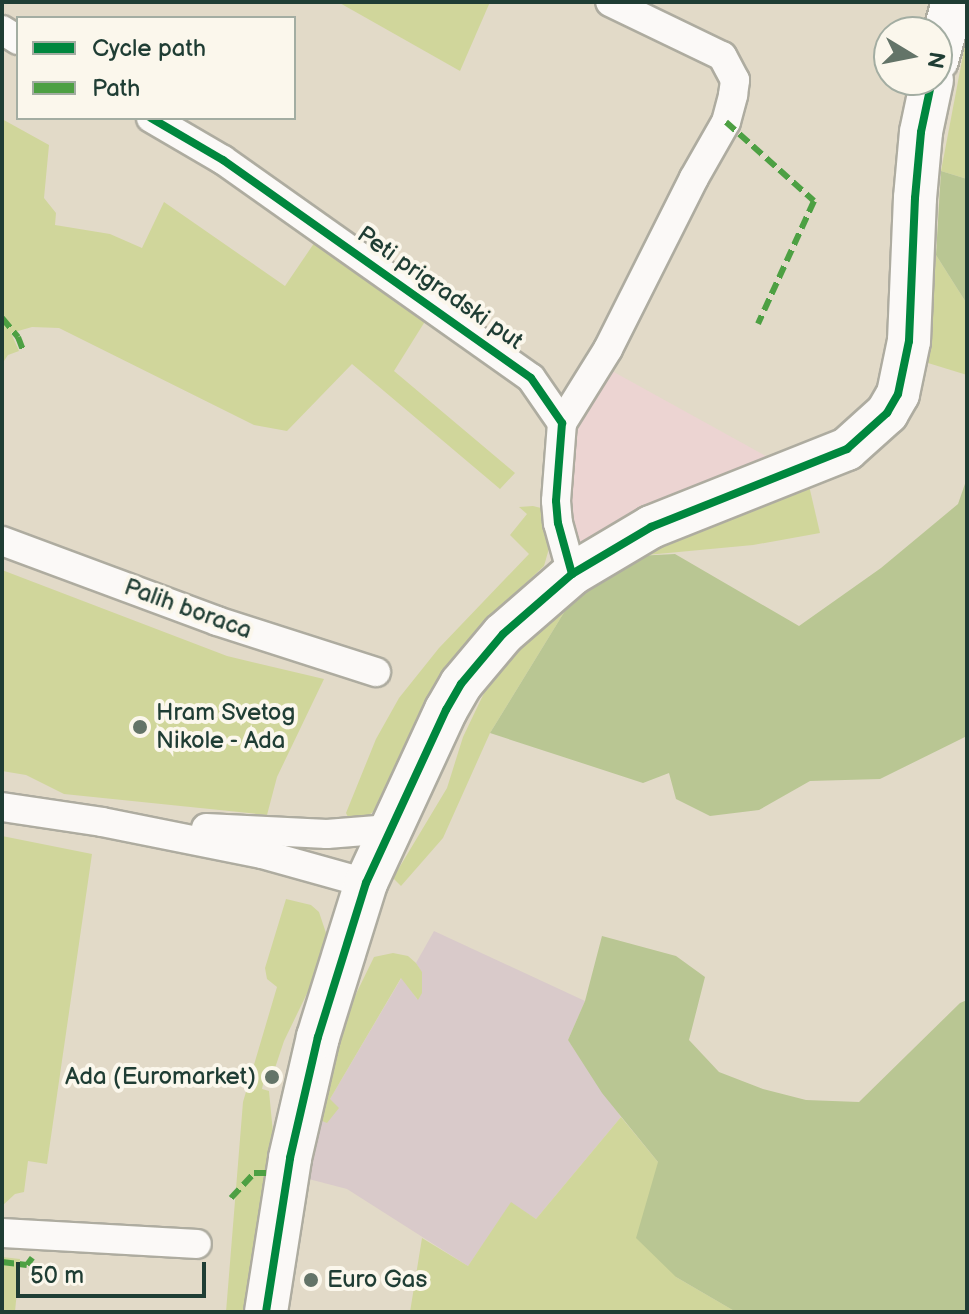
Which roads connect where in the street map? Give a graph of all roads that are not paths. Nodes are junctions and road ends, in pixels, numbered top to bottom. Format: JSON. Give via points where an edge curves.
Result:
{"nodes":[{"id":1,"x":610,"y":2,"type":"edge"},
{"id":2,"x":929,"y":96,"type":"edge"},
{"id":3,"x":154,"y":120,"type":"edge"},
{"id":4,"x":562,"y":423,"type":"junction"},
{"id":5,"x":2,"y":541,"type":"edge"},
{"id":6,"x":572,"y":574,"type":"junction"},
{"id":7,"x":376,"y":672,"type":"dead end"},
{"id":8,"x":2,"y":807,"type":"edge"},
{"id":9,"x":102,"y":822,"type":"junction"},
{"id":10,"x":390,"y":829,"type":"junction"},
{"id":11,"x":366,"y":883,"type":"junction"},
{"id":12,"x":2,"y":1233,"type":"edge"},
{"id":13,"x":197,"y":1244,"type":"dead end"},
{"id":14,"x":266,"y":1312,"type":"edge"}],
"edges":[{"from":1,"to":4,"type":"street","via":[[722,56],[735,80],[726,122],[608,349]]},
{"from":2,"to":6,"type":"main road","via":[[915,198],[909,341],[898,394],[887,413],[847,449],[651,527]]},
{"from":3,"to":4,"type":"street","name":"Peti prigradski put","via":[[223,160],[496,350],[531,378]]},
{"from":4,"to":6,"type":"street","via":[[556,501]]},
{"from":5,"to":7,"type":"street","name":"Palih boraca","via":[[217,621]]},
{"from":6,"to":10,"type":"main road","via":[[512,626],[461,684]]},
{"from":8,"to":9,"type":"street"},
{"from":9,"to":10,"type":"street","via":[[327,834]]},
{"from":9,"to":11,"type":"street","via":[[262,854]]},
{"from":10,"to":11,"type":"main road"},
{"from":11,"to":14,"type":"main road","via":[[318,1037],[293,1143]]},
{"from":12,"to":13,"type":"street"}]}
